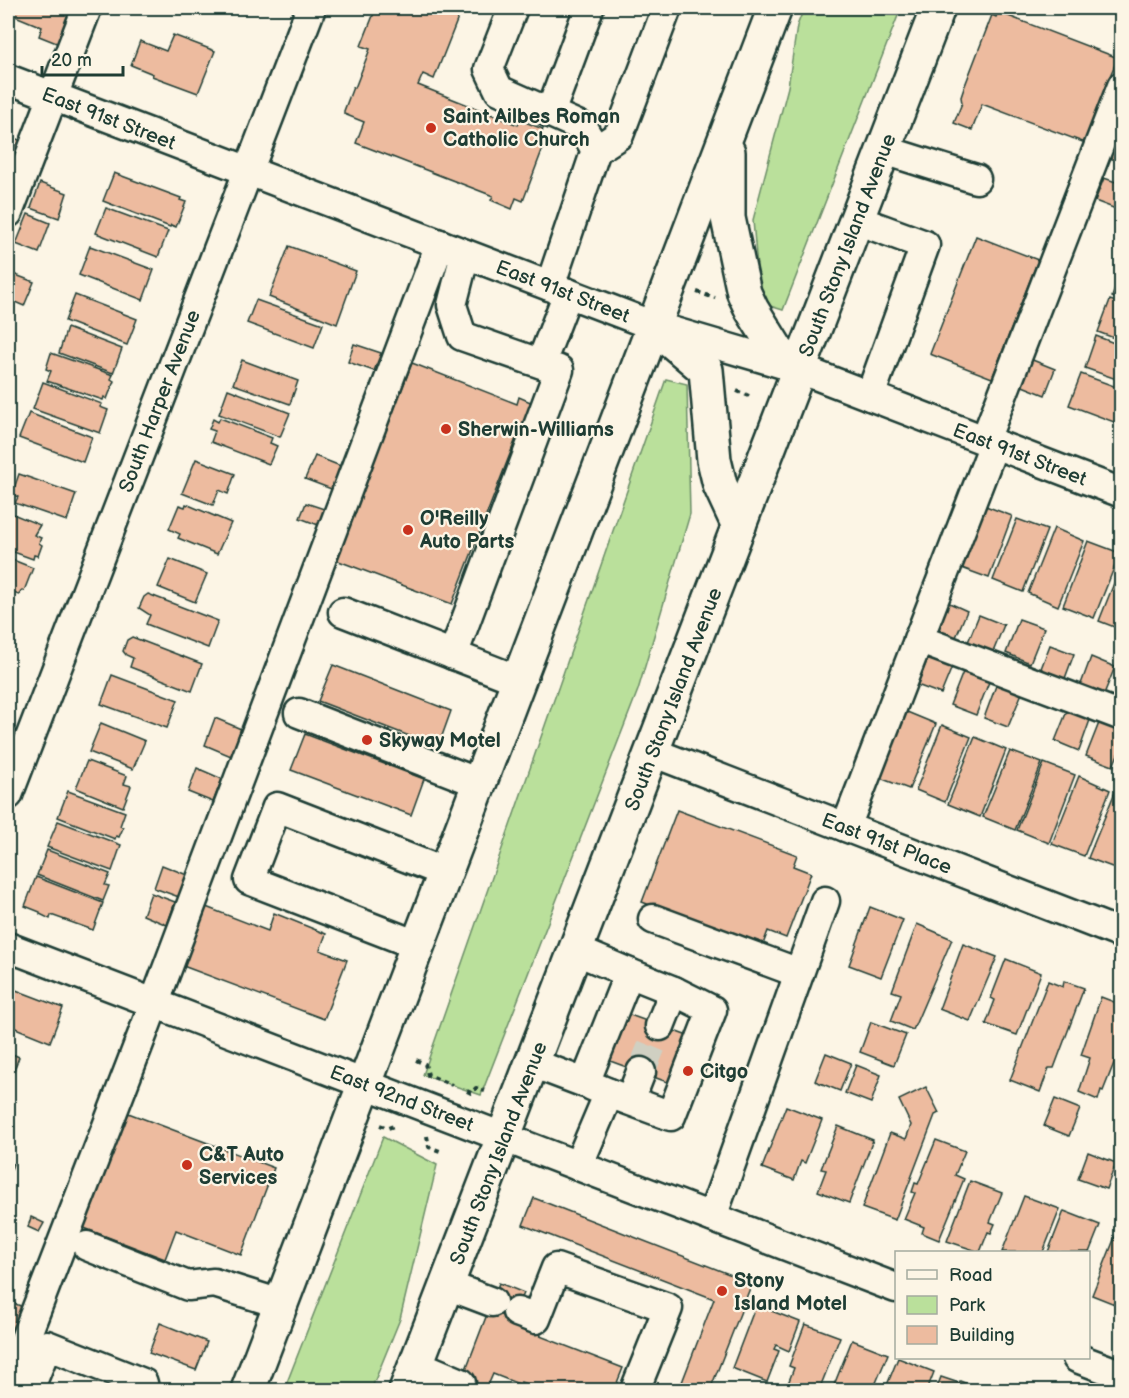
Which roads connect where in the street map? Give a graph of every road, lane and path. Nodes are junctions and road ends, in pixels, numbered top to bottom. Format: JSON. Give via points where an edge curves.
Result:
{"nodes":[{"id":1,"x":87,"y":8,"type":"edge"},
{"id":2,"x":310,"y":8,"type":"edge"},
{"id":3,"x":513,"y":8,"type":"edge"},
{"id":4,"x":589,"y":8,"type":"edge"},
{"id":5,"x":668,"y":8,"type":"edge"},
{"id":6,"x":776,"y":8,"type":"edge"},
{"id":7,"x":939,"y":8,"type":"edge"},
{"id":8,"x":8,"y":79,"type":"edge"},
{"id":9,"x":1122,"y":86,"type":"edge"},
{"id":10,"x":52,"y":96,"type":"junction"},
{"id":11,"x":550,"y":113,"type":"junction"},
{"id":12,"x":728,"y":132,"type":"junction"},
{"id":13,"x":596,"y":150,"type":"junction"},
{"id":14,"x":884,"y":150,"type":"junction"},
{"id":15,"x":248,"y":171,"type":"junction"},
{"id":16,"x":976,"y":179,"type":"dead end"},
{"id":17,"x":8,"y":213,"type":"edge"},
{"id":18,"x":857,"y":220,"type":"junction"},
{"id":19,"x":453,"y":249,"type":"junction"},
{"id":20,"x":559,"y":290,"type":"junction"},
{"id":21,"x":654,"y":326,"type":"junction"},
{"id":22,"x":541,"y":363,"type":"junction"},
{"id":23,"x":800,"y":369,"type":"junction"},
{"id":24,"x":870,"y":396,"type":"junction"},
{"id":25,"x":989,"y":442,"type":"junction"},
{"id":26,"x":1122,"y":493,"type":"edge"},
{"id":27,"x":739,"y":526,"type":"junction"},
{"id":28,"x":343,"y":612,"type":"dead end"},
{"id":29,"x":918,"y":639,"type":"junction"},
{"id":30,"x":453,"y":655,"type":"junction"},
{"id":31,"x":518,"y":680,"type":"junction"},
{"id":32,"x":299,"y":713,"type":"dead end"},
{"id":33,"x":1122,"y":716,"type":"edge"},
{"id":34,"x":652,"y":752,"type":"junction"},
{"id":35,"x":479,"y":783,"type":"junction"},
{"id":36,"x":8,"y":795,"type":"edge"},
{"id":37,"x":846,"y":827,"type":"junction"},
{"id":38,"x":444,"y":872,"type":"junction"},
{"id":39,"x":825,"y":901,"type":"dead end"},
{"id":40,"x":653,"y":919,"type":"dead end"},
{"id":41,"x":1122,"y":934,"type":"edge"},
{"id":42,"x":417,"y":945,"type":"junction"},
{"id":43,"x":8,"y":947,"type":"edge"},
{"id":44,"x":575,"y":950,"type":"junction"},
{"id":45,"x":630,"y":973,"type":"junction"},
{"id":46,"x":800,"y":974,"type":"junction"},
{"id":47,"x":674,"y":991,"type":"junction"},
{"id":48,"x":154,"y":1003,"type":"junction"},
{"id":49,"x":660,"y":1026,"type":"tunnel mouth"},
{"id":50,"x":416,"y":1060,"type":"dead end"},
{"id":51,"x":532,"y":1063,"type":"junction"},
{"id":52,"x":641,"y":1072,"type":"tunnel mouth"},
{"id":53,"x":364,"y":1084,"type":"junction"},
{"id":54,"x":485,"y":1091,"type":"dead end"},
{"id":55,"x":608,"y":1092,"type":"junction"},
{"id":56,"x":503,"y":1137,"type":"junction"},
{"id":57,"x":578,"y":1166,"type":"junction"},
{"id":58,"x":712,"y":1217,"type":"junction"},
{"id":59,"x":87,"y":1246,"type":"dead end"},
{"id":60,"x":447,"y":1285,"type":"junction"},
{"id":61,"x":895,"y":1287,"type":"edge"},
{"id":62,"x":280,"y":1304,"type":"junction"},
{"id":63,"x":1080,"y":1359,"type":"edge"},
{"id":64,"x":1122,"y":1375,"type":"edge"},
{"id":65,"x":411,"y":1377,"type":"edge"},
{"id":66,"x":8,"y":1383,"type":"edge"},
{"id":67,"x":461,"y":1383,"type":"dead end"},
{"id":68,"x":29,"y":1390,"type":"edge"},
{"id":69,"x":144,"y":1390,"type":"edge"},
{"id":70,"x":248,"y":1390,"type":"edge"},
{"id":71,"x":634,"y":1390,"type":"edge"}],
"edges":[{"from":1,"to":10,"type":"street"},
{"from":2,"to":15,"type":"street","name":"South Harper Avenue"},
{"from":3,"to":11,"type":"street","via":[[489,69],[499,90]]},
{"from":4,"to":11,"type":"street"},
{"from":5,"to":13,"type":"street","via":[[619,135]]},
{"from":6,"to":12,"type":"highway"},
{"from":7,"to":14,"type":"highway","name":"South Stony Island Avenue"},
{"from":8,"to":10,"type":"street","name":"East 91st Street"},
{"from":9,"to":25,"type":"street"},
{"from":10,"to":15,"type":"street","name":"East 91st Street"},
{"from":10,"to":17,"type":"street"},
{"from":11,"to":13,"type":"street","via":[[582,127]]},
{"from":12,"to":21,"type":"highway"},
{"from":12,"to":23,"type":"highway","via":[[728,218],[744,293],[778,352]]},
{"from":13,"to":20,"type":"street"},
{"from":14,"to":16,"type":"street"},
{"from":14,"to":18,"type":"highway","name":"South Stony Island Avenue"},
{"from":15,"to":19,"type":"street","name":"East 91st Street"},
{"from":15,"to":36,"type":"street","name":"South Harper Avenue"},
{"from":18,"to":23,"type":"highway","name":"South Stony Island Avenue"},
{"from":18,"to":24,"type":"street","via":[[925,244]]},
{"from":19,"to":20,"type":"street","name":"East 91st Street"},
{"from":19,"to":22,"type":"street","via":[[452,305],[462,336]]},
{"from":19,"to":48,"type":"street"},
{"from":20,"to":21,"type":"street","name":"East 91st Street"},
{"from":20,"to":22,"type":"street"},
{"from":21,"to":23,"type":"street","name":"East 91st Street"},
{"from":21,"to":27,"type":"highway","via":[[706,370],[714,460],[720,485]]},
{"from":21,"to":31,"type":"highway"},
{"from":22,"to":30,"type":"street","via":[[559,370]]},
{"from":23,"to":24,"type":"street","name":"East 91st Street"},
{"from":23,"to":27,"type":"highway","name":"South Stony Island Avenue"},
{"from":24,"to":25,"type":"street","name":"East 91st Street"},
{"from":25,"to":26,"type":"street","name":"East 91st Street"},
{"from":25,"to":29,"type":"street"},
{"from":27,"to":34,"type":"highway","name":"South Stony Island Avenue"},
{"from":28,"to":30,"type":"street"},
{"from":29,"to":33,"type":"street"},
{"from":29,"to":37,"type":"street"},
{"from":30,"to":31,"type":"street"},
{"from":31,"to":35,"type":"highway"},
{"from":32,"to":35,"type":"street"},
{"from":34,"to":37,"type":"street","name":"East 91st Place"},
{"from":34,"to":44,"type":"highway","name":"South Stony Island Avenue"},
{"from":35,"to":38,"type":"highway"},
{"from":37,"to":41,"type":"street","name":"East 91st Place"},
{"from":38,"to":42,"type":"highway"},
{"from":38,"to":42,"type":"street","via":[[277,807],[249,880]]},
{"from":39,"to":46,"type":"street"},
{"from":40,"to":46,"type":"street"},
{"from":42,"to":53,"type":"highway"},
{"from":43,"to":48,"type":"street","name":"East 92nd Street"},
{"from":44,"to":45,"type":"street"},
{"from":44,"to":51,"type":"highway","name":"South Stony Island Avenue"},
{"from":45,"to":47,"type":"street"},
{"from":45,"to":55,"type":"street"},
{"from":46,"to":58,"type":"street"},
{"from":47,"to":49,"type":"street"},
{"from":47,"to":55,"type":"street","via":[[712,1010],[671,1116]]},
{"from":48,"to":53,"type":"street","name":"East 92nd Street"},
{"from":48,"to":66,"type":"street"},
{"from":50,"to":54,"type":"path","via":[[425,1064],[428,1075],[471,1093],[476,1088]]},
{"from":51,"to":55,"type":"street"},
{"from":51,"to":56,"type":"highway","name":"South Stony Island Avenue"},
{"from":52,"to":55,"type":"street"},
{"from":53,"to":56,"type":"street","name":"East 92nd Street"},
{"from":53,"to":62,"type":"highway"},
{"from":55,"to":57,"type":"street"},
{"from":56,"to":57,"type":"street","name":"East 92nd Street"},
{"from":56,"to":60,"type":"highway","name":"South Stony Island Avenue"},
{"from":57,"to":58,"type":"street","name":"East 92nd Street"},
{"from":58,"to":61,"type":"street","name":"East 92nd Street"},
{"from":59,"to":62,"type":"street","via":[[188,1286],[214,1283]]},
{"from":60,"to":65,"type":"highway","name":"South Stony Island Avenue"},
{"from":60,"to":71,"type":"street","via":[[536,1319],[556,1268],[668,1308]]},
{"from":62,"to":70,"type":"highway"},
{"from":63,"to":64,"type":"street"},
{"from":65,"to":67,"type":"street"},
{"from":68,"to":69,"type":"street","via":[[47,1345],[143,1383]]}]}
